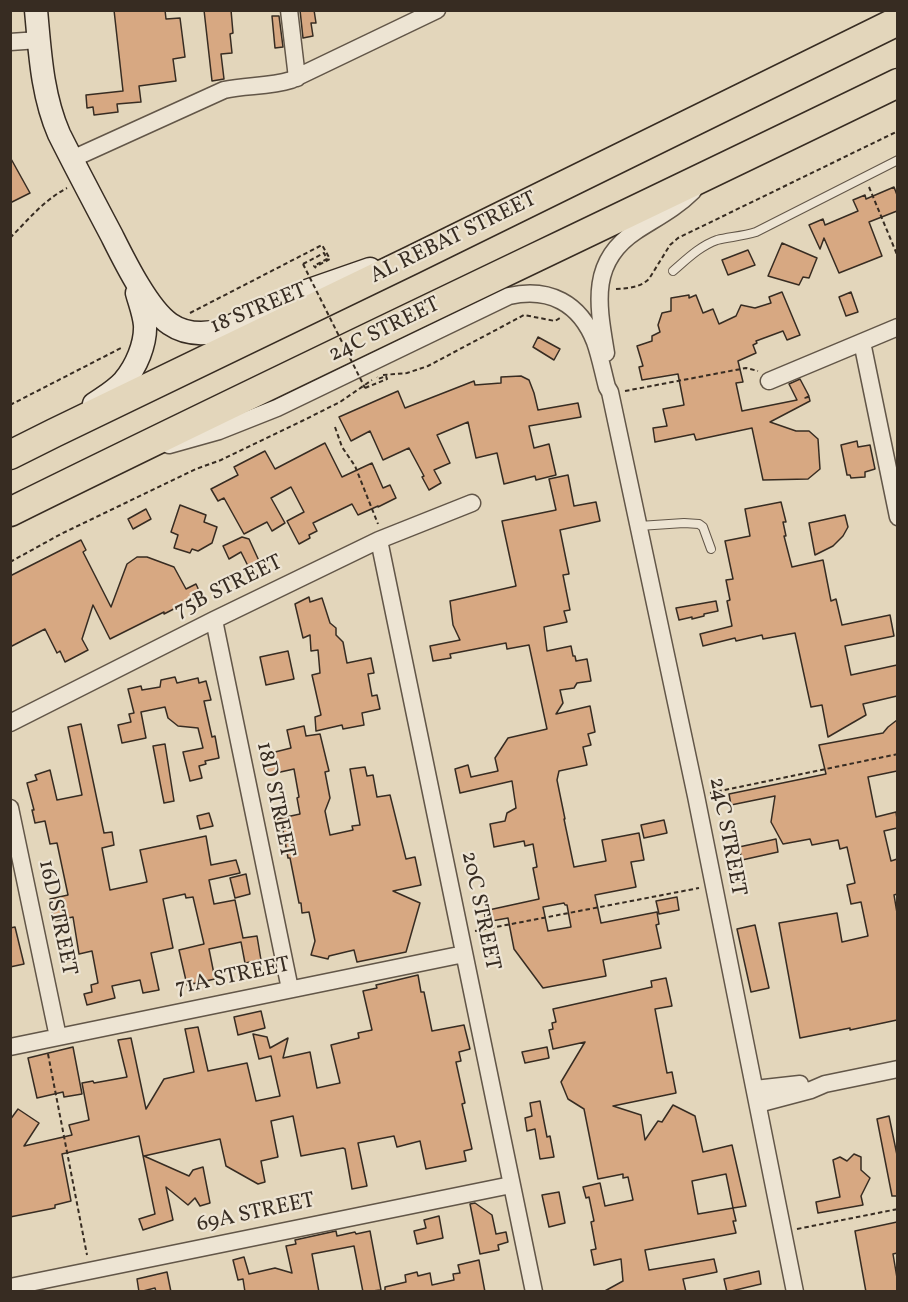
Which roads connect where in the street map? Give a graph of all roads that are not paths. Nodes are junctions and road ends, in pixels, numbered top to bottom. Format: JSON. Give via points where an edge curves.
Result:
{"nodes":[{"id":1,"x":289,"y":10,"type":"edge"},
{"id":2,"x":437,"y":10,"type":"edge"},
{"id":3,"x":897,"y":21,"type":"edge"},
{"id":4,"x":37,"y":27,"type":"edge"},
{"id":5,"x":10,"y":33,"type":"edge"},
{"id":6,"x":10,"y":42,"type":"edge"},
{"id":7,"x":297,"y":78,"type":"junction"},
{"id":8,"x":897,"y":83,"type":"edge"},
{"id":9,"x":72,"y":159,"type":"junction"},
{"id":10,"x":897,"y":160,"type":"edge"},
{"id":11,"x":702,"y":178,"type":"junction"},
{"id":12,"x":412,"y":260,"type":"junction"},
{"id":13,"x":674,"y":271,"type":"dead end"},
{"id":14,"x":130,"y":272,"type":"junction"},
{"id":15,"x":897,"y":327,"type":"edge"},
{"id":16,"x":862,"y":342,"type":"junction"},
{"id":17,"x":771,"y":380,"type":"road end"},
{"id":18,"x":610,"y":393,"type":"junction"},
{"id":19,"x":54,"y":433,"type":"junction"},
{"id":20,"x":127,"y":454,"type":"junction"},
{"id":21,"x":10,"y":455,"type":"edge"},
{"id":22,"x":472,"y":503,"type":"dead end"},
{"id":23,"x":10,"y":512,"type":"edge"},
{"id":24,"x":897,"y":517,"type":"edge"},
{"id":25,"x":639,"y":526,"type":"junction"},
{"id":26,"x":381,"y":539,"type":"junction"},
{"id":27,"x":711,"y":549,"type":"dead end"},
{"id":28,"x":214,"y":620,"type":"junction"},
{"id":29,"x":10,"y":723,"type":"edge"},
{"id":30,"x":10,"y":808,"type":"edge"},
{"id":31,"x":464,"y":954,"type":"junction"},
{"id":32,"x":290,"y":988,"type":"junction"},
{"id":33,"x":52,"y":1038,"type":"junction"},
{"id":34,"x":10,"y":1047,"type":"edge"},
{"id":35,"x":897,"y":1069,"type":"edge"},
{"id":36,"x":757,"y":1096,"type":"junction"},
{"id":37,"x":511,"y":1185,"type":"junction"},
{"id":38,"x":10,"y":1287,"type":"edge"},
{"id":39,"x":534,"y":1292,"type":"edge"},
{"id":40,"x":795,"y":1292,"type":"edge"}],
"edges":[{"from":1,"to":7,"type":"street"},
{"from":2,"to":7,"type":"street"},
{"from":3,"to":12,"type":"highway","name":"AL REBAT STREET"},
{"from":4,"to":5,"type":"street"},
{"from":4,"to":6,"type":"street"},
{"from":4,"to":9,"type":"street","name":"18 STREET","via":[[47,101]]},
{"from":7,"to":9,"type":"street","via":[[224,90]]},
{"from":8,"to":11,"type":"highway"},
{"from":9,"to":14,"type":"street","name":"18 STREET"},
{"from":10,"to":13,"type":"lane","via":[[756,232],[706,245]]},
{"from":11,"to":18,"type":"street","name":"24C STREET","via":[[675,207],[625,240],[604,268],[599,310]]},
{"from":11,"to":20,"type":"highway"},
{"from":12,"to":14,"type":"street","name":"18 STREET","via":[[318,286],[223,330],[201,334],[179,329],[161,317]]},
{"from":12,"to":19,"type":"highway","name":"AL REBAT STREET"},
{"from":14,"to":19,"type":"street","name":"18 STREET","via":[[145,328],[133,368],[116,389],[71,417]]},
{"from":15,"to":16,"type":"street"},
{"from":16,"to":17,"type":"street"},
{"from":16,"to":24,"type":"street"},
{"from":18,"to":20,"type":"street","name":"24C STREET","via":[[591,333],[577,313],[559,299],[529,293],[509,296],[278,408],[199,437]]},
{"from":18,"to":25,"type":"street","name":"24C STREET"},
{"from":19,"to":21,"type":"highway","name":"AL REBAT STREET"},
{"from":20,"to":23,"type":"highway"},
{"from":22,"to":26,"type":"street","name":"75B STREET"},
{"from":25,"to":27,"type":"lane","via":[[699,524]]},
{"from":25,"to":36,"type":"street","name":"24C STREET"},
{"from":26,"to":28,"type":"street","name":"75B STREET"},
{"from":26,"to":31,"type":"street","name":"20C STREET"},
{"from":28,"to":29,"type":"street","name":"75B STREET"},
{"from":28,"to":32,"type":"street","name":"18D STREET"},
{"from":30,"to":33,"type":"street","name":"16D STREET"},
{"from":31,"to":32,"type":"street","name":"71A STREET"},
{"from":31,"to":37,"type":"street","name":"20C STREET"},
{"from":32,"to":33,"type":"street","name":"71A STREET"},
{"from":33,"to":34,"type":"street","name":"71A STREET"},
{"from":35,"to":36,"type":"street","via":[[811,1090]]},
{"from":36,"to":40,"type":"street","name":"24C STREET"},
{"from":37,"to":38,"type":"street","name":"69A STREET"},
{"from":37,"to":39,"type":"street","name":"20C STREET"}]}
